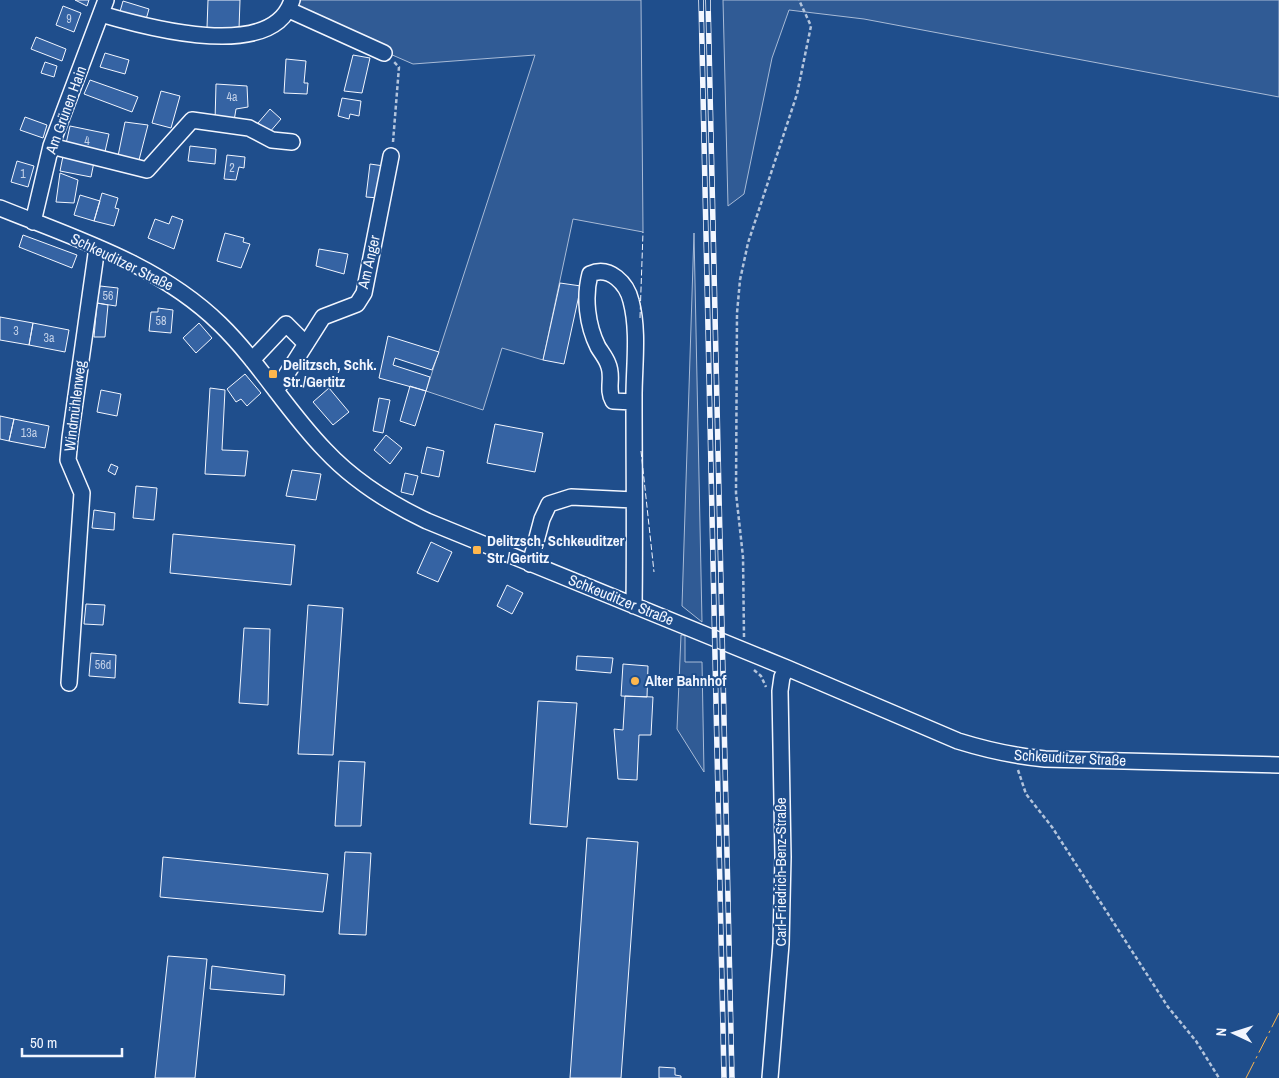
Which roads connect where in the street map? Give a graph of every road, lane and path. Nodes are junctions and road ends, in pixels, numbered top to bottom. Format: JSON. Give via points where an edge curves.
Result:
{"nodes":[{"id":1,"x":799,"y":0,"type":"edge"},
{"id":2,"x":291,"y":5,"type":"edge"},
{"id":3,"x":104,"y":7,"type":"edge"},
{"id":4,"x":384,"y":52,"type":"joint"},
{"id":5,"x":292,"y":142,"type":"dead end"},
{"id":6,"x":52,"y":146,"type":"junction"},
{"id":7,"x":391,"y":156,"type":"joint"},
{"id":8,"x":0,"y":208,"type":"edge"},
{"id":9,"x":33,"y":222,"type":"junction"},
{"id":10,"x":97,"y":247,"type":"junction"},
{"id":11,"x":306,"y":344,"type":"junction"},
{"id":12,"x":252,"y":360,"type":"junction"},
{"id":13,"x":276,"y":391,"type":"junction"},
{"id":14,"x":634,"y":402,"type":"junction"},
{"id":15,"x":634,"y":500,"type":"junction"},
{"id":16,"x":530,"y":564,"type":"junction"},
{"id":17,"x":634,"y":606,"type":"junction"},
{"id":18,"x":744,"y":650,"type":"junction"},
{"id":19,"x":787,"y":668,"type":"junction"},
{"id":20,"x":70,"y":683,"type":"dead end"},
{"id":21,"x":767,"y":692,"type":"dead end"},
{"id":22,"x":1014,"y":756,"type":"junction"},
{"id":23,"x":1279,"y":764,"type":"edge"},
{"id":24,"x":770,"y":1078,"type":"edge"},
{"id":25,"x":1219,"y":1078,"type":"edge"}],
"edges":[{"from":1,"to":18,"type":"path","via":[[811,26],[797,94],[748,243],[738,305],[736,493],[743,557]]},
{"from":2,"to":3,"type":"street","via":[[269,26],[243,36],[139,26]]},
{"from":2,"to":4,"type":"street"},
{"from":3,"to":6,"type":"street","name":"Am Grünen Hain"},
{"from":4,"to":7,"type":"path","via":[[399,67]]},
{"from":5,"to":6,"type":"street","via":[[272,140],[249,128],[192,120],[147,170]]},
{"from":6,"to":9,"type":"street","name":"Am Grünen Hain"},
{"from":7,"to":11,"type":"street","name":"Am Anger","via":[[364,293],[357,304],[323,317]]},
{"from":8,"to":9,"type":"street","name":"Schkeuditzer Straße"},
{"from":9,"to":10,"type":"street","name":"Schkeuditzer Straße"},
{"from":10,"to":12,"type":"street","name":"Schkeuditzer Straße","via":[[178,290],[221,325]]},
{"from":10,"to":20,"type":"street","name":"Windmühlenweg","via":[[68,460],[82,493]]},
{"from":11,"to":12,"type":"street","via":[[286,324]]},
{"from":11,"to":13,"type":"street","name":"Am Anger"},
{"from":12,"to":13,"type":"street","name":"Schkeuditzer Straße"},
{"from":13,"to":16,"type":"street","name":"Schkeuditzer Straße","via":[[325,450],[378,496],[427,521]]},
{"from":14,"to":14,"type":"street","via":[[631,300],[622,280],[596,272],[590,274],[586,290],[587,308],[597,345],[609,364],[609,393],[613,401]]},
{"from":14,"to":15,"type":"street"},
{"from":15,"to":16,"type":"street","via":[[571,497],[550,504],[542,519]]},
{"from":15,"to":17,"type":"street"},
{"from":16,"to":17,"type":"street","name":"Schkeuditzer Straße"},
{"from":17,"to":18,"type":"street","name":"Schkeuditzer Straße"},
{"from":18,"to":19,"type":"street","name":"Schkeuditzer Straße"},
{"from":18,"to":21,"type":"path","via":[[743,663],[761,676]]},
{"from":19,"to":22,"type":"street","name":"Schkeuditzer Straße","via":[[958,741]]},
{"from":19,"to":24,"type":"street","name":"Carl-Friedrich-Benz-Straße","via":[[780,691],[782,934]]},
{"from":22,"to":23,"type":"street","name":"Schkeuditzer Straße"},
{"from":22,"to":25,"type":"path","via":[[1026,794]]}]}
